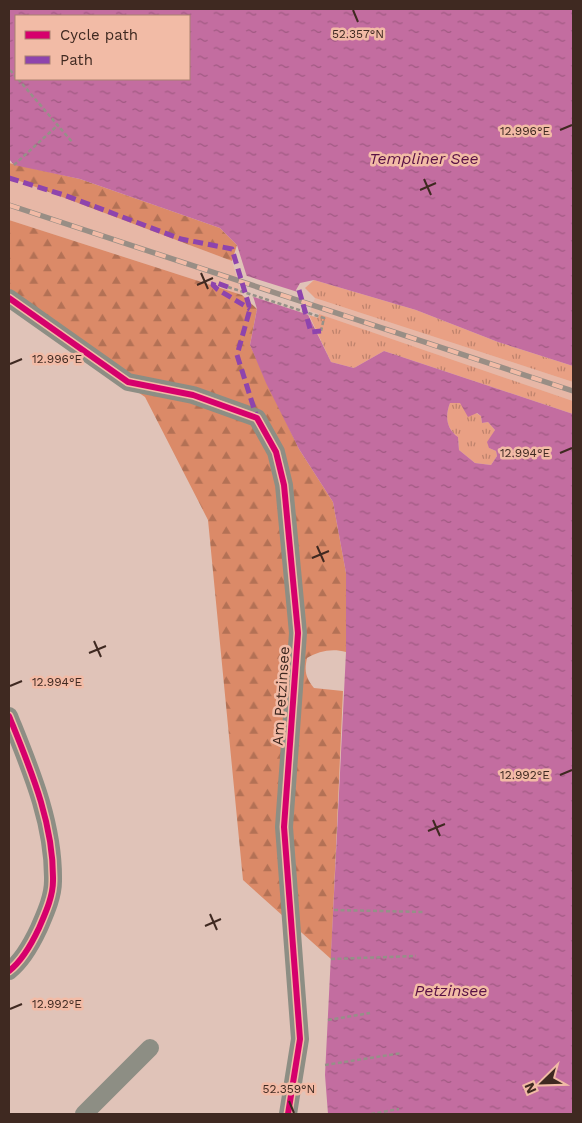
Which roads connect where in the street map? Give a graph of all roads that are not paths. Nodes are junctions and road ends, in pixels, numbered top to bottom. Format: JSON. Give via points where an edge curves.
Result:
{"nodes":[{"id":1,"x":9,"y":298,"type":"edge"},
{"id":2,"x":9,"y":716,"type":"edge"},
{"id":3,"x":9,"y":972,"type":"edge"},
{"id":4,"x":150,"y":1048,"type":"dead end"},
{"id":5,"x":84,"y":1114,"type":"edge"},
{"id":6,"x":288,"y":1114,"type":"edge"}],
"edges":[{"from":1,"to":6,"type":"street","name":"Am Petzinsee","via":[[128,382],[193,395],[257,418],[276,452],[284,485],[298,633],[284,827],[300,1039]]},
{"from":2,"to":3,"type":"street","via":[[49,829],[53,882],[47,910],[32,945]]},
{"from":4,"to":5,"type":"street"}]}
